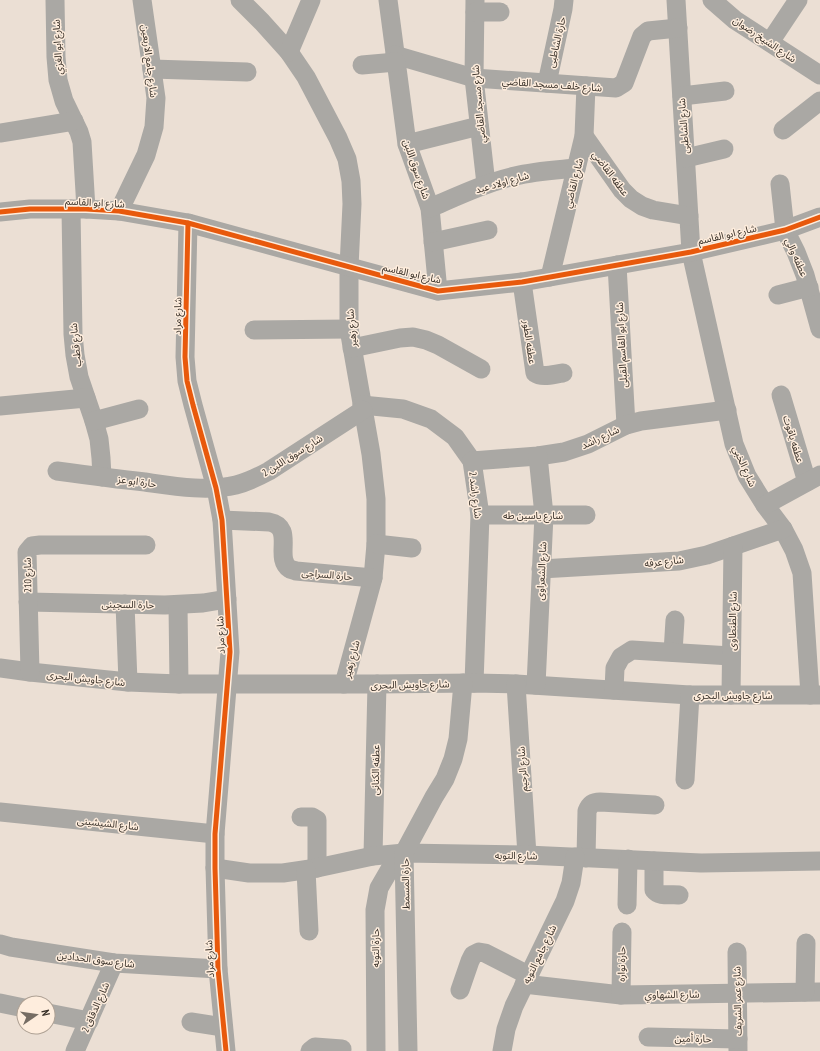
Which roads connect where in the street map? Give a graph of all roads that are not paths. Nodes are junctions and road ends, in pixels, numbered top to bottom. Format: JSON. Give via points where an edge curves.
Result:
{"nodes":[{"id":1,"x":55,"y":0,"type":"edge"},
{"id":2,"x":142,"y":0,"type":"edge"},
{"id":3,"x":240,"y":0,"type":"edge"},
{"id":4,"x":311,"y":0,"type":"edge"},
{"id":5,"x":388,"y":0,"type":"edge"},
{"id":6,"x":564,"y":0,"type":"edge"},
{"id":7,"x":676,"y":0,"type":"edge"},
{"id":8,"x":712,"y":0,"type":"edge"},
{"id":9,"x":798,"y":0,"type":"edge"},
{"id":10,"x":475,"y":6,"type":"edge"},
{"id":11,"x":500,"y":12,"type":"dead end"},
{"id":12,"x":678,"y":28,"type":"junction"},
{"id":13,"x":770,"y":42,"type":"junction"},
{"id":14,"x":289,"y":52,"type":"junction"},
{"id":15,"x":395,"y":58,"type":"junction"},
{"id":16,"x":362,"y":65,"type":"dead end"},
{"id":17,"x":815,"y":66,"type":"edge"},
{"id":18,"x":152,"y":69,"type":"junction"},
{"id":19,"x":247,"y":72,"type":"dead end"},
{"id":20,"x":474,"y":78,"type":"junction"},
{"id":21,"x":546,"y":84,"type":"junction"},
{"id":22,"x":586,"y":86,"type":"junction"},
{"id":23,"x":724,"y":91,"type":"dead end"},
{"id":24,"x":682,"y":96,"type":"junction"},
{"id":25,"x":820,"y":101,"type":"edge"},
{"id":26,"x":74,"y":122,"type":"junction"},
{"id":27,"x":479,"y":126,"type":"junction"},
{"id":28,"x":783,"y":130,"type":"dead end"},
{"id":29,"x":0,"y":133,"type":"edge"},
{"id":30,"x":584,"y":136,"type":"junction"},
{"id":31,"x":406,"y":144,"type":"junction"},
{"id":32,"x":724,"y":149,"type":"dead end"},
{"id":33,"x":686,"y":158,"type":"junction"},
{"id":34,"x":576,"y":168,"type":"junction"},
{"id":35,"x":486,"y":184,"type":"junction"},
{"id":36,"x":780,"y":184,"type":"dead end"},
{"id":37,"x":430,"y":208,"type":"junction"},
{"id":38,"x":78,"y":209,"type":"junction"},
{"id":39,"x":119,"y":211,"type":"junction"},
{"id":40,"x":0,"y":212,"type":"edge"},
{"id":41,"x":689,"y":216,"type":"junction"},
{"id":42,"x":820,"y":217,"type":"edge"},
{"id":43,"x":188,"y":223,"type":"junction"},
{"id":44,"x":488,"y":230,"type":"dead end"},
{"id":45,"x":785,"y":230,"type":"junction"},
{"id":46,"x":433,"y":242,"type":"junction"},
{"id":47,"x":692,"y":252,"type":"junction"},
{"id":48,"x":617,"y":265,"type":"junction"},
{"id":49,"x":349,"y":267,"type":"junction"},
{"id":50,"x":550,"y":277,"type":"junction"},
{"id":51,"x":522,"y":282,"type":"junction"},
{"id":52,"x":809,"y":287,"type":"junction"},
{"id":53,"x":438,"y":291,"type":"junction"},
{"id":54,"x":778,"y":295,"type":"dead end"},
{"id":55,"x":349,"y":329,"type":"junction"},
{"id":56,"x":820,"y":329,"type":"edge"},
{"id":57,"x":254,"y":330,"type":"dead end"},
{"id":58,"x":352,"y":348,"type":"junction"},
{"id":59,"x":481,"y":369,"type":"dead end"},
{"id":60,"x":563,"y":373,"type":"dead end"},
{"id":61,"x":782,"y":395,"type":"dead end"},
{"id":62,"x":86,"y":398,"type":"junction"},
{"id":63,"x":0,"y":406,"type":"edge"},
{"id":64,"x":363,"y":408,"type":"junction"},
{"id":65,"x":139,"y":409,"type":"dead end"},
{"id":66,"x":727,"y":410,"type":"junction"},
{"id":67,"x":94,"y":420,"type":"junction"},
{"id":68,"x":626,"y":425,"type":"junction"},
{"id":69,"x":538,"y":456,"type":"junction"},
{"id":70,"x":472,"y":461,"type":"junction"},
{"id":71,"x":57,"y":472,"type":"dead end"},
{"id":72,"x":102,"y":477,"type":"junction"},
{"id":73,"x":814,"y":478,"type":"edge"},
{"id":74,"x":216,"y":488,"type":"junction"},
{"id":75,"x":765,"y":505,"type":"junction"},
{"id":76,"x":480,"y":515,"type":"junction"},
{"id":77,"x":544,"y":515,"type":"junction"},
{"id":78,"x":586,"y":515,"type":"dead end"},
{"id":79,"x":222,"y":520,"type":"junction"},
{"id":80,"x":783,"y":529,"type":"junction"},
{"id":81,"x":376,"y":544,"type":"junction"},
{"id":82,"x":146,"y":545,"type":"dead end"},
{"id":83,"x":733,"y":546,"type":"junction"},
{"id":84,"x":412,"y":548,"type":"dead end"},
{"id":85,"x":541,"y":569,"type":"junction"},
{"id":86,"x":373,"y":578,"type":"junction"},
{"id":87,"x":227,"y":599,"type":"junction"},
{"id":88,"x":28,"y":602,"type":"junction"},
{"id":89,"x":126,"y":604,"type":"junction"},
{"id":90,"x":178,"y":605,"type":"junction"},
{"id":91,"x":675,"y":620,"type":"dead end"},
{"id":92,"x":673,"y":652,"type":"junction"},
{"id":93,"x":731,"y":656,"type":"junction"},
{"id":94,"x":0,"y":668,"type":"edge"},
{"id":95,"x":30,"y":672,"type":"junction"},
{"id":96,"x":128,"y":682,"type":"junction"},
{"id":97,"x":468,"y":683,"type":"junction"},
{"id":98,"x":179,"y":684,"type":"junction"},
{"id":99,"x":227,"y":684,"type":"junction"},
{"id":100,"x":344,"y":684,"type":"junction"},
{"id":101,"x":376,"y":684,"type":"junction"},
{"id":102,"x":516,"y":684,"type":"junction"},
{"id":103,"x":536,"y":685,"type":"junction"},
{"id":104,"x":614,"y":690,"type":"junction"},
{"id":105,"x":690,"y":695,"type":"junction"},
{"id":106,"x":731,"y":695,"type":"junction"},
{"id":107,"x":815,"y":695,"type":"edge"},
{"id":108,"x":685,"y":780,"type":"dead end"},
{"id":109,"x":655,"y":806,"type":"dead end"},
{"id":110,"x":0,"y":812,"type":"edge"},
{"id":111,"x":302,"y":817,"type":"dead end"},
{"id":112,"x":215,"y":834,"type":"junction"},
{"id":113,"x":404,"y":853,"type":"junction"},
{"id":114,"x":527,"y":855,"type":"junction"},
{"id":115,"x":373,"y":856,"type":"junction"},
{"id":116,"x":580,"y":857,"type":"junction"},
{"id":117,"x":628,"y":860,"type":"junction"},
{"id":118,"x":654,"y":861,"type":"junction"},
{"id":119,"x":820,"y":861,"type":"edge"},
{"id":120,"x":215,"y":868,"type":"junction"},
{"id":121,"x":312,"y":869,"type":"junction"},
{"id":122,"x":679,"y":894,"type":"dead end"},
{"id":123,"x":627,"y":905,"type":"dead end"},
{"id":124,"x":309,"y":931,"type":"dead end"},
{"id":125,"x":622,"y":932,"type":"dead end"},
{"id":126,"x":0,"y":944,"type":"edge"},
{"id":127,"x":806,"y":944,"type":"dead end"},
{"id":128,"x":737,"y":952,"type":"dead end"},
{"id":129,"x":114,"y":963,"type":"junction"},
{"id":130,"x":218,"y":969,"type":"junction"},
{"id":131,"x":526,"y":980,"type":"junction"},
{"id":132,"x":460,"y":990,"type":"dead end"},
{"id":133,"x":812,"y":992,"type":"edge"},
{"id":134,"x":738,"y":994,"type":"junction"},
{"id":135,"x":621,"y":995,"type":"junction"},
{"id":136,"x":0,"y":1003,"type":"edge"},
{"id":137,"x":16,"y":1006,"type":"edge"},
{"id":138,"x":56,"y":1014,"type":"edge"},
{"id":139,"x":89,"y":1020,"type":"junction"},
{"id":140,"x":191,"y":1022,"type":"dead end"},
{"id":141,"x":223,"y":1027,"type":"junction"},
{"id":142,"x":648,"y":1037,"type":"dead end"},
{"id":143,"x":738,"y":1045,"type":"edge"},
{"id":144,"x":342,"y":1049,"type":"dead end"},
{"id":145,"x":75,"y":1051,"type":"edge"},
{"id":146,"x":226,"y":1051,"type":"edge"},
{"id":147,"x":310,"y":1051,"type":"edge"},
{"id":148,"x":376,"y":1051,"type":"edge"},
{"id":149,"x":408,"y":1051,"type":"edge"},
{"id":150,"x":502,"y":1051,"type":"edge"}],
"edges":[{"from":1,"to":26,"type":"street","name":"شارع ابو الغزي","via":[[58,80]]},
{"from":2,"to":18,"type":"street","name":"شارع جامع الاربعين"},
{"from":3,"to":14,"type":"street","name":"شارع زهير"},
{"from":4,"to":14,"type":"street"},
{"from":5,"to":15,"type":"street","name":"شارع سوق اللبن"},
{"from":6,"to":21,"type":"street","name":"حارة الشاطبى"},
{"from":7,"to":12,"type":"street","name":"شارع الشاطبى"},
{"from":8,"to":13,"type":"street","name":"شارع الشيخ رضوان","via":[[735,20]]},
{"from":9,"to":13,"type":"street"},
{"from":10,"to":11,"type":"street"},
{"from":10,"to":20,"type":"street","name":"شارع مسجد القاضي"},
{"from":12,"to":22,"type":"street","name":"شارع خلف مسجد القاضي","via":[[648,31],[642,36],[624,83],[616,88]]},
{"from":12,"to":24,"type":"street","name":"شارع الشاطبى"},
{"from":13,"to":17,"type":"street","name":"شارع الشيخ رضوان"},
{"from":14,"to":49,"type":"street","name":"شارع زهير","via":[[306,77],[347,159],[352,181]]},
{"from":15,"to":16,"type":"street"},
{"from":15,"to":20,"type":"street","name":"شارع خلف مسجد القاضي"},
{"from":15,"to":31,"type":"street","name":"شارع سوق اللبن"},
{"from":18,"to":19,"type":"street"},
{"from":18,"to":39,"type":"street","name":"شارع جامع الاربعين","via":[[156,98],[154,127],[146,155]]},
{"from":20,"to":21,"type":"street","name":"شارع خلف مسجد القاضي"},
{"from":20,"to":27,"type":"street","name":"شارع مسجد القاضي"},
{"from":21,"to":22,"type":"street","name":"شارع خلف مسجد القاضي"},
{"from":22,"to":30,"type":"street","name":"شارع القاضي"},
{"from":23,"to":24,"type":"street"},
{"from":24,"to":33,"type":"street","name":"شارع الشاطبى"},
{"from":25,"to":28,"type":"street"},
{"from":26,"to":29,"type":"street"},
{"from":26,"to":38,"type":"street","name":"شارع ابو الغزي","via":[[82,142]]},
{"from":27,"to":31,"type":"street"},
{"from":27,"to":35,"type":"street","name":"شارع مسجد القاضي"},
{"from":30,"to":34,"type":"street","name":"شارع القاضي"},
{"from":30,"to":41,"type":"street","name":"عطفه القاضي","via":[[631,199],[653,210]]},
{"from":31,"to":37,"type":"street","name":"شارع سوق اللبن"},
{"from":32,"to":33,"type":"street"},
{"from":33,"to":41,"type":"street","name":"شارع الشاطبى"},
{"from":34,"to":35,"type":"street","name":"شارع اولاد عيد","via":[[546,170]]},
{"from":34,"to":50,"type":"street","name":"شارع القاضي"},
{"from":35,"to":37,"type":"street","name":"شارع اولاد عيد"},
{"from":36,"to":45,"type":"street","name":"عطفه والي"},
{"from":37,"to":46,"type":"street","name":"شارع سوق اللبن"},
{"from":38,"to":39,"type":"street","name":"شارع ابو القاسم"},
{"from":38,"to":40,"type":"street","name":"شارع ابو القاسم"},
{"from":38,"to":62,"type":"street","name":"شارع قطب","via":[[73,334],[79,377]]},
{"from":39,"to":43,"type":"street","name":"شارع ابو القاسم"},
{"from":41,"to":47,"type":"street","name":"شارع الشاطبى"},
{"from":42,"to":45,"type":"street","name":"شارع ابو القاسم"},
{"from":43,"to":49,"type":"street","name":"شارع ابو القاسم"},
{"from":43,"to":74,"type":"street","name":"شارع مراد","via":[[185,357],[187,381]]},
{"from":44,"to":46,"type":"street"},
{"from":45,"to":47,"type":"street","name":"شارع ابو القاسم"},
{"from":45,"to":52,"type":"street","name":"عطفه والي"},
{"from":46,"to":53,"type":"street","name":"شارع سوق اللبن"},
{"from":47,"to":48,"type":"street","name":"شارع ابو القاسم"},
{"from":47,"to":66,"type":"street","name":"شارع الخبي"},
{"from":48,"to":50,"type":"street","name":"شارع ابو القاسم"},
{"from":48,"to":68,"type":"street","name":"شارع ابو القاسم القبلى"},
{"from":49,"to":53,"type":"street","name":"شارع ابو القاسم"},
{"from":49,"to":55,"type":"street","name":"شارع زهير"},
{"from":50,"to":51,"type":"street","name":"شارع ابو القاسم"},
{"from":51,"to":53,"type":"street","name":"شارع ابو القاسم"},
{"from":51,"to":60,"type":"street","name":"عطفه الطور","via":[[535,372],[538,376]]},
{"from":52,"to":54,"type":"street"},
{"from":52,"to":56,"type":"street","name":"عطفه والي"},
{"from":55,"to":57,"type":"street"},
{"from":55,"to":58,"type":"street","name":"شارع زهير"},
{"from":58,"to":59,"type":"street","via":[[413,337],[438,345]]},
{"from":58,"to":64,"type":"street","name":"شارع زهير"},
{"from":61,"to":73,"type":"street","name":"عطفه ياقوت"},
{"from":62,"to":63,"type":"street"},
{"from":62,"to":67,"type":"street","name":"شارع قطب"},
{"from":64,"to":70,"type":"street","name":"شارع راشد 2","via":[[403,409],[431,419],[455,437]]},
{"from":64,"to":74,"type":"street","name":"شارع سوق اللبن 2","via":[[253,480]]},
{"from":64,"to":81,"type":"street","name":"شارع زهير","via":[[374,477]]},
{"from":65,"to":67,"type":"street"},
{"from":66,"to":68,"type":"street","name":"شارع راشد"},
{"from":66,"to":75,"type":"street","name":"شارع الخبي","via":[[734,444],[747,476]]},
{"from":67,"to":72,"type":"street","name":"شارع قطب","via":[[99,439]]},
{"from":68,"to":69,"type":"street","name":"شارع راشد","via":[[588,444],[564,452]]},
{"from":69,"to":70,"type":"street","name":"شارع راشد"},
{"from":69,"to":77,"type":"street","name":"شارع الشعراوى"},
{"from":70,"to":76,"type":"street","name":"شارع راشد 2"},
{"from":71,"to":72,"type":"street","name":"حارة ابو عز"},
{"from":72,"to":74,"type":"street","name":"حارة ابو عز"},
{"from":73,"to":75,"type":"street"},
{"from":74,"to":79,"type":"street","name":"شارع مراد"},
{"from":75,"to":80,"type":"street","name":"شارع الخبي"},
{"from":76,"to":77,"type":"street","name":"شارع ياسين طه"},
{"from":76,"to":97,"type":"street","name":"شارع راشد 2"},
{"from":77,"to":78,"type":"street","name":"شارع ياسين طه"},
{"from":77,"to":85,"type":"street","name":"شارع الشعراوى"},
{"from":79,"to":86,"type":"street","name":"حارة السراجى","via":[[275,524],[283,534],[283,557],[289,569]]},
{"from":79,"to":87,"type":"street","name":"شارع مراد"},
{"from":80,"to":83,"type":"street","name":"شارع عرفه"},
{"from":80,"to":107,"type":"street","name":"شارع الخبي","via":[[802,573]]},
{"from":81,"to":84,"type":"street"},
{"from":81,"to":86,"type":"street","name":"شارع زهير"},
{"from":82,"to":88,"type":"street","name":"شارع 210","via":[[32,546],[27,552]]},
{"from":83,"to":85,"type":"street","name":"شارع عرفه","via":[[679,561]]},
{"from":83,"to":93,"type":"street","name":"شارع الطنطاوى"},
{"from":85,"to":103,"type":"street","name":"شارع الشعراوى"},
{"from":86,"to":100,"type":"street","name":"شارع زهير"},
{"from":87,"to":90,"type":"street","name":"حارة السجينى"},
{"from":87,"to":99,"type":"street","name":"شارع مراد","via":[[230,652]]},
{"from":88,"to":89,"type":"street","name":"حارة السجينى"},
{"from":88,"to":95,"type":"street","name":"شارع 210"},
{"from":89,"to":90,"type":"street","name":"حارة السجينى"},
{"from":89,"to":96,"type":"street"},
{"from":90,"to":98,"type":"street"},
{"from":91,"to":92,"type":"street"},
{"from":92,"to":93,"type":"street"},
{"from":92,"to":104,"type":"street","via":[[632,650],[621,657],[615,668]]},
{"from":93,"to":106,"type":"street","name":"شارع الطنطاوى"},
{"from":94,"to":95,"type":"street","name":"شارع جاويش البحرى"},
{"from":95,"to":96,"type":"street","name":"شارع جاويش البحرى"},
{"from":96,"to":98,"type":"street","name":"شارع جاويش البحرى"},
{"from":97,"to":101,"type":"street","name":"شارع جاويش البحرى"},
{"from":97,"to":102,"type":"street","name":"شارع جاويش البحرى"},
{"from":97,"to":113,"type":"street","name":"حارة المسمط","via":[[453,759],[445,779]]},
{"from":98,"to":99,"type":"street","name":"شارع جاويش البحرى"},
{"from":99,"to":100,"type":"street","name":"شارع جاويش البحرى"},
{"from":99,"to":112,"type":"street","name":"شارع مراد"},
{"from":100,"to":101,"type":"street","name":"شارع جاويش البحرى"},
{"from":101,"to":115,"type":"street","name":"عطفه الكنانى"},
{"from":102,"to":103,"type":"street","name":"شارع جاويش البحرى"},
{"from":102,"to":114,"type":"street","name":"شارع الرحيم"},
{"from":103,"to":104,"type":"street","name":"شارع جاويش البحرى"},
{"from":104,"to":105,"type":"street","name":"شارع جاويش البحرى"},
{"from":105,"to":106,"type":"street","name":"شارع جاويش البحرى"},
{"from":105,"to":108,"type":"street"},
{"from":106,"to":107,"type":"street","name":"شارع جاويش البحرى"},
{"from":109,"to":116,"type":"street","name":"شارع جامع التوبه","via":[[594,802],[587,811]]},
{"from":110,"to":112,"type":"street","name":"شارع الشيشينى"},
{"from":111,"to":121,"type":"street","via":[[317,820]]},
{"from":112,"to":120,"type":"street","name":"شارع مراد"},
{"from":113,"to":114,"type":"street","name":"شارع التوبه"},
{"from":113,"to":115,"type":"street","name":"شارع التوبه"},
{"from":113,"to":148,"type":"street","name":"حارة التوبه","via":[[390,869],[379,888],[375,910]]},
{"from":113,"to":149,"type":"street","name":"حارة المسمط"},
{"from":114,"to":116,"type":"street","name":"شارع التوبه"},
{"from":115,"to":121,"type":"street","name":"شارع التوبه"},
{"from":116,"to":117,"type":"street","name":"شارع التوبه"},
{"from":116,"to":131,"type":"street","name":"شارع جامع التوبه","via":[[565,901]]},
{"from":117,"to":118,"type":"street","name":"شارع التوبه"},
{"from":117,"to":123,"type":"street"},
{"from":118,"to":119,"type":"street","name":"شارع التوبه"},
{"from":118,"to":122,"type":"street","via":[[656,893]]},
{"from":120,"to":121,"type":"street","name":"شارع التوبه","via":[[249,873],[283,873]]},
{"from":120,"to":130,"type":"street","name":"شارع مراد"},
{"from":121,"to":124,"type":"street"},
{"from":125,"to":135,"type":"street","name":"حارة نواره"},
{"from":126,"to":129,"type":"street","name":"شارع سوق الحدادين"},
{"from":127,"to":133,"type":"street"},
{"from":128,"to":134,"type":"street","name":"شارع عمر الشريف"},
{"from":129,"to":130,"type":"street","name":"شارع سوق الحدادين"},
{"from":129,"to":139,"type":"street","name":"شارع الدقاق 2"},
{"from":130,"to":141,"type":"street","name":"شارع مراد"},
{"from":131,"to":132,"type":"street","via":[[485,953],[479,952],[470,960]]},
{"from":131,"to":135,"type":"street","name":"شارع الشهاوي"},
{"from":131,"to":150,"type":"street","name":"شارع جامع التوبه","via":[[506,1029]]},
{"from":133,"to":134,"type":"street","name":"شارع الشهاوي"},
{"from":134,"to":135,"type":"street","name":"شارع الشهاوي"},
{"from":134,"to":143,"type":"street","name":"شارع عمر الشريف"},
{"from":136,"to":137,"type":"street"},
{"from":138,"to":139,"type":"street"},
{"from":139,"to":145,"type":"street","name":"شارع الدقاق 2"},
{"from":140,"to":141,"type":"street"},
{"from":141,"to":146,"type":"street","name":"شارع مراد"},
{"from":142,"to":143,"type":"street","name":"حارة أمين"},
{"from":144,"to":147,"type":"street","via":[[315,1048]]}]}
